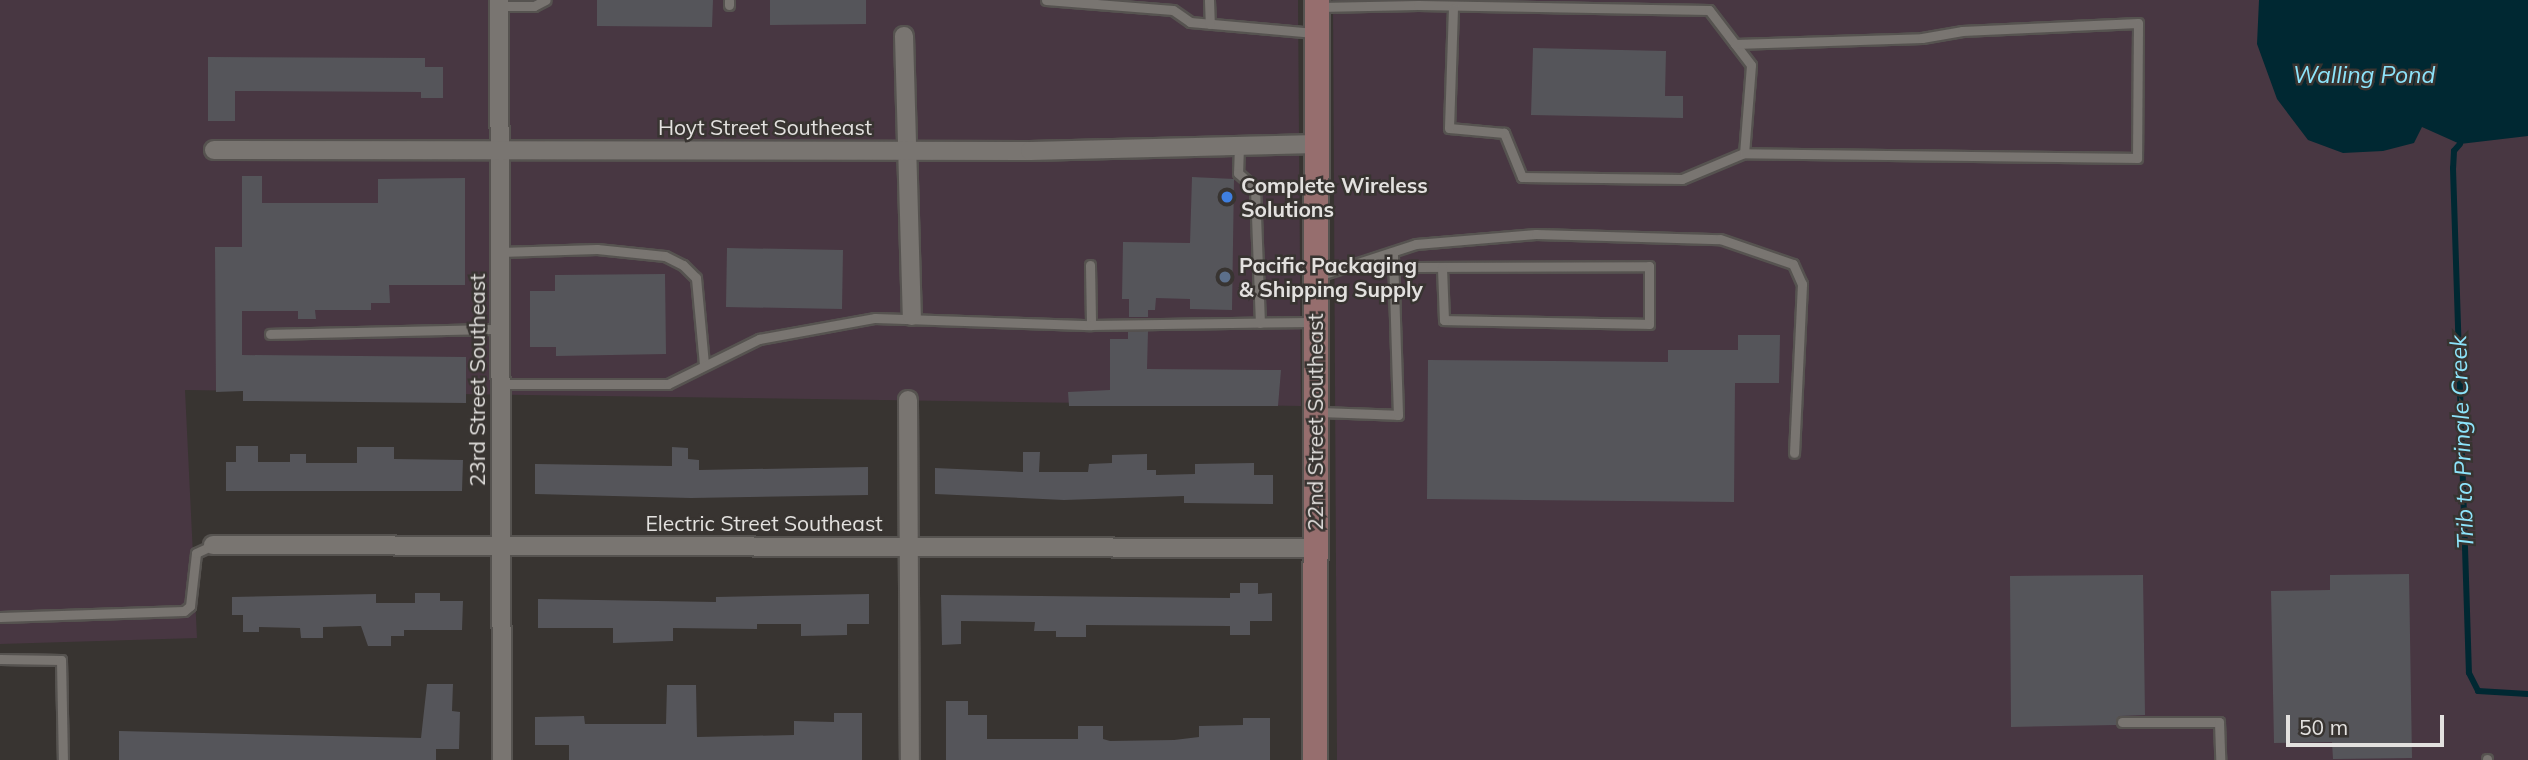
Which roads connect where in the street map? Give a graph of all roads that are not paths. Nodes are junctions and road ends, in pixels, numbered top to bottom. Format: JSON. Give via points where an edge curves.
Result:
{"nodes":[{"id":1,"x":546,"y":0,"type":"edge"},
{"id":2,"x":1046,"y":0,"type":"edge"},
{"id":3,"x":1209,"y":0,"type":"edge"},
{"id":4,"x":499,"y":3,"type":"edge"},
{"id":5,"x":1135,"y":3,"type":"edge"},
{"id":6,"x":1317,"y":4,"type":"edge"},
{"id":7,"x":1452,"y":8,"type":"junction"},
{"id":8,"x":1210,"y":24,"type":"junction"},
{"id":9,"x":1317,"y":34,"type":"junction"},
{"id":10,"x":904,"y":36,"type":"dead end"},
{"id":11,"x":1735,"y":44,"type":"junction"},
{"id":12,"x":1317,"y":144,"type":"junction"},
{"id":13,"x":1239,"y":146,"type":"junction"},
{"id":14,"x":905,"y":149,"type":"junction"},
{"id":15,"x":214,"y":150,"type":"dead end"},
{"id":16,"x":498,"y":153,"type":"junction"},
{"id":17,"x":1744,"y":153,"type":"junction"},
{"id":18,"x":498,"y":252,"type":"junction"},
{"id":19,"x":1393,"y":252,"type":"junction"},
{"id":20,"x":1090,"y":265,"type":"dead end"},
{"id":21,"x":1442,"y":267,"type":"junction"},
{"id":22,"x":1394,"y":269,"type":"junction"},
{"id":23,"x":1316,"y":276,"type":"junction"},
{"id":24,"x":912,"y":316,"type":"junction"},
{"id":25,"x":1316,"y":322,"type":"junction"},
{"id":26,"x":1260,"y":323,"type":"junction"},
{"id":27,"x":1091,"y":325,"type":"junction"},
{"id":28,"x":499,"y":329,"type":"junction"},
{"id":29,"x":270,"y":334,"type":"dead end"},
{"id":30,"x":704,"y":365,"type":"junction"},
{"id":31,"x":499,"y":384,"type":"junction"},
{"id":32,"x":908,"y":400,"type":"dead end"},
{"id":33,"x":1315,"y":411,"type":"junction"},
{"id":34,"x":1794,"y":453,"type":"dead end"},
{"id":35,"x":213,"y":545,"type":"joint"},
{"id":36,"x":500,"y":545,"type":"junction"},
{"id":37,"x":908,"y":546,"type":"junction"},
{"id":38,"x":1314,"y":548,"type":"junction"},
{"id":39,"x":0,"y":617,"type":"edge"},
{"id":40,"x":0,"y":659,"type":"edge"},
{"id":41,"x":2122,"y":722,"type":"dead end"},
{"id":42,"x":63,"y":760,"type":"edge"},
{"id":43,"x":502,"y":760,"type":"edge"},
{"id":44,"x":910,"y":760,"type":"edge"},
{"id":45,"x":1315,"y":760,"type":"edge"},
{"id":46,"x":2220,"y":760,"type":"edge"}],
"edges":[{"from":1,"to":4,"type":"lane","via":[[534,6]]},
{"from":2,"to":5,"type":"lane"},
{"from":3,"to":8,"type":"lane"},
{"from":4,"to":16,"type":"street","name":"23rd Street Southeast"},
{"from":5,"to":8,"type":"lane","via":[[1173,10],[1190,22]]},
{"from":6,"to":7,"type":"lane"},
{"from":6,"to":9,"type":"street","name":"22nd Street Southeast"},
{"from":7,"to":11,"type":"lane","via":[[1709,10]]},
{"from":7,"to":17,"type":"lane","via":[[1449,128],[1504,133],[1522,177],[1682,179]]},
{"from":8,"to":9,"type":"lane"},
{"from":9,"to":12,"type":"street","name":"22nd Street Southeast"},
{"from":10,"to":14,"type":"street"},
{"from":11,"to":17,"type":"lane","via":[[1751,65]]},
{"from":11,"to":17,"type":"lane","via":[[1922,38],[1962,31],[2138,23],[2137,158]]},
{"from":12,"to":13,"type":"street","name":"Hoyt Street Southeast"},
{"from":12,"to":23,"type":"street","name":"22nd Street Southeast"},
{"from":13,"to":14,"type":"street","name":"Hoyt Street Southeast"},
{"from":13,"to":26,"type":"lane","via":[[1238,173],[1255,188]]},
{"from":14,"to":16,"type":"street","name":"Hoyt Street Southeast"},
{"from":14,"to":24,"type":"street"},
{"from":15,"to":16,"type":"street","name":"Hoyt Street Southeast"},
{"from":16,"to":18,"type":"street","name":"23rd Street Southeast"},
{"from":18,"to":28,"type":"street","name":"23rd Street Southeast"},
{"from":18,"to":30,"type":"lane","via":[[597,249],[665,256],[683,265],[696,278]]},
{"from":19,"to":22,"type":"lane"},
{"from":19,"to":23,"type":"lane"},
{"from":19,"to":34,"type":"lane","via":[[1418,244],[1536,234],[1720,239],[1793,264],[1802,284]]},
{"from":20,"to":27,"type":"lane"},
{"from":21,"to":21,"type":"lane","via":[[1649,266],[1648,324],[1444,320]]},
{"from":21,"to":22,"type":"lane"},
{"from":22,"to":33,"type":"lane","via":[[1398,415]]},
{"from":23,"to":25,"type":"street","name":"22nd Street Southeast"},
{"from":24,"to":27,"type":"lane","via":[[937,322]]},
{"from":24,"to":30,"type":"lane","via":[[760,339]]},
{"from":25,"to":26,"type":"lane"},
{"from":25,"to":33,"type":"street","name":"22nd Street Southeast"},
{"from":26,"to":27,"type":"lane"},
{"from":28,"to":29,"type":"lane"},
{"from":28,"to":31,"type":"street","name":"23rd Street Southeast"},
{"from":30,"to":31,"type":"lane","via":[[668,384]]},
{"from":31,"to":36,"type":"street","name":"23rd Street Southeast"},
{"from":32,"to":37,"type":"street"},
{"from":33,"to":38,"type":"street","name":"22nd Street Southeast"},
{"from":35,"to":36,"type":"street","name":"Electric Street Southeast"},
{"from":35,"to":39,"type":"lane","via":[[195,553],[190,606],[184,611]]},
{"from":36,"to":37,"type":"street","name":"Electric Street Southeast"},
{"from":36,"to":43,"type":"street","name":"23rd Street Southeast"},
{"from":37,"to":38,"type":"street","name":"Electric Street Southeast"},
{"from":37,"to":44,"type":"street"},
{"from":38,"to":45,"type":"street","name":"22nd Street Southeast"},
{"from":40,"to":42,"type":"lane","via":[[61,660]]},
{"from":41,"to":46,"type":"lane","via":[[2220,722]]}]}
